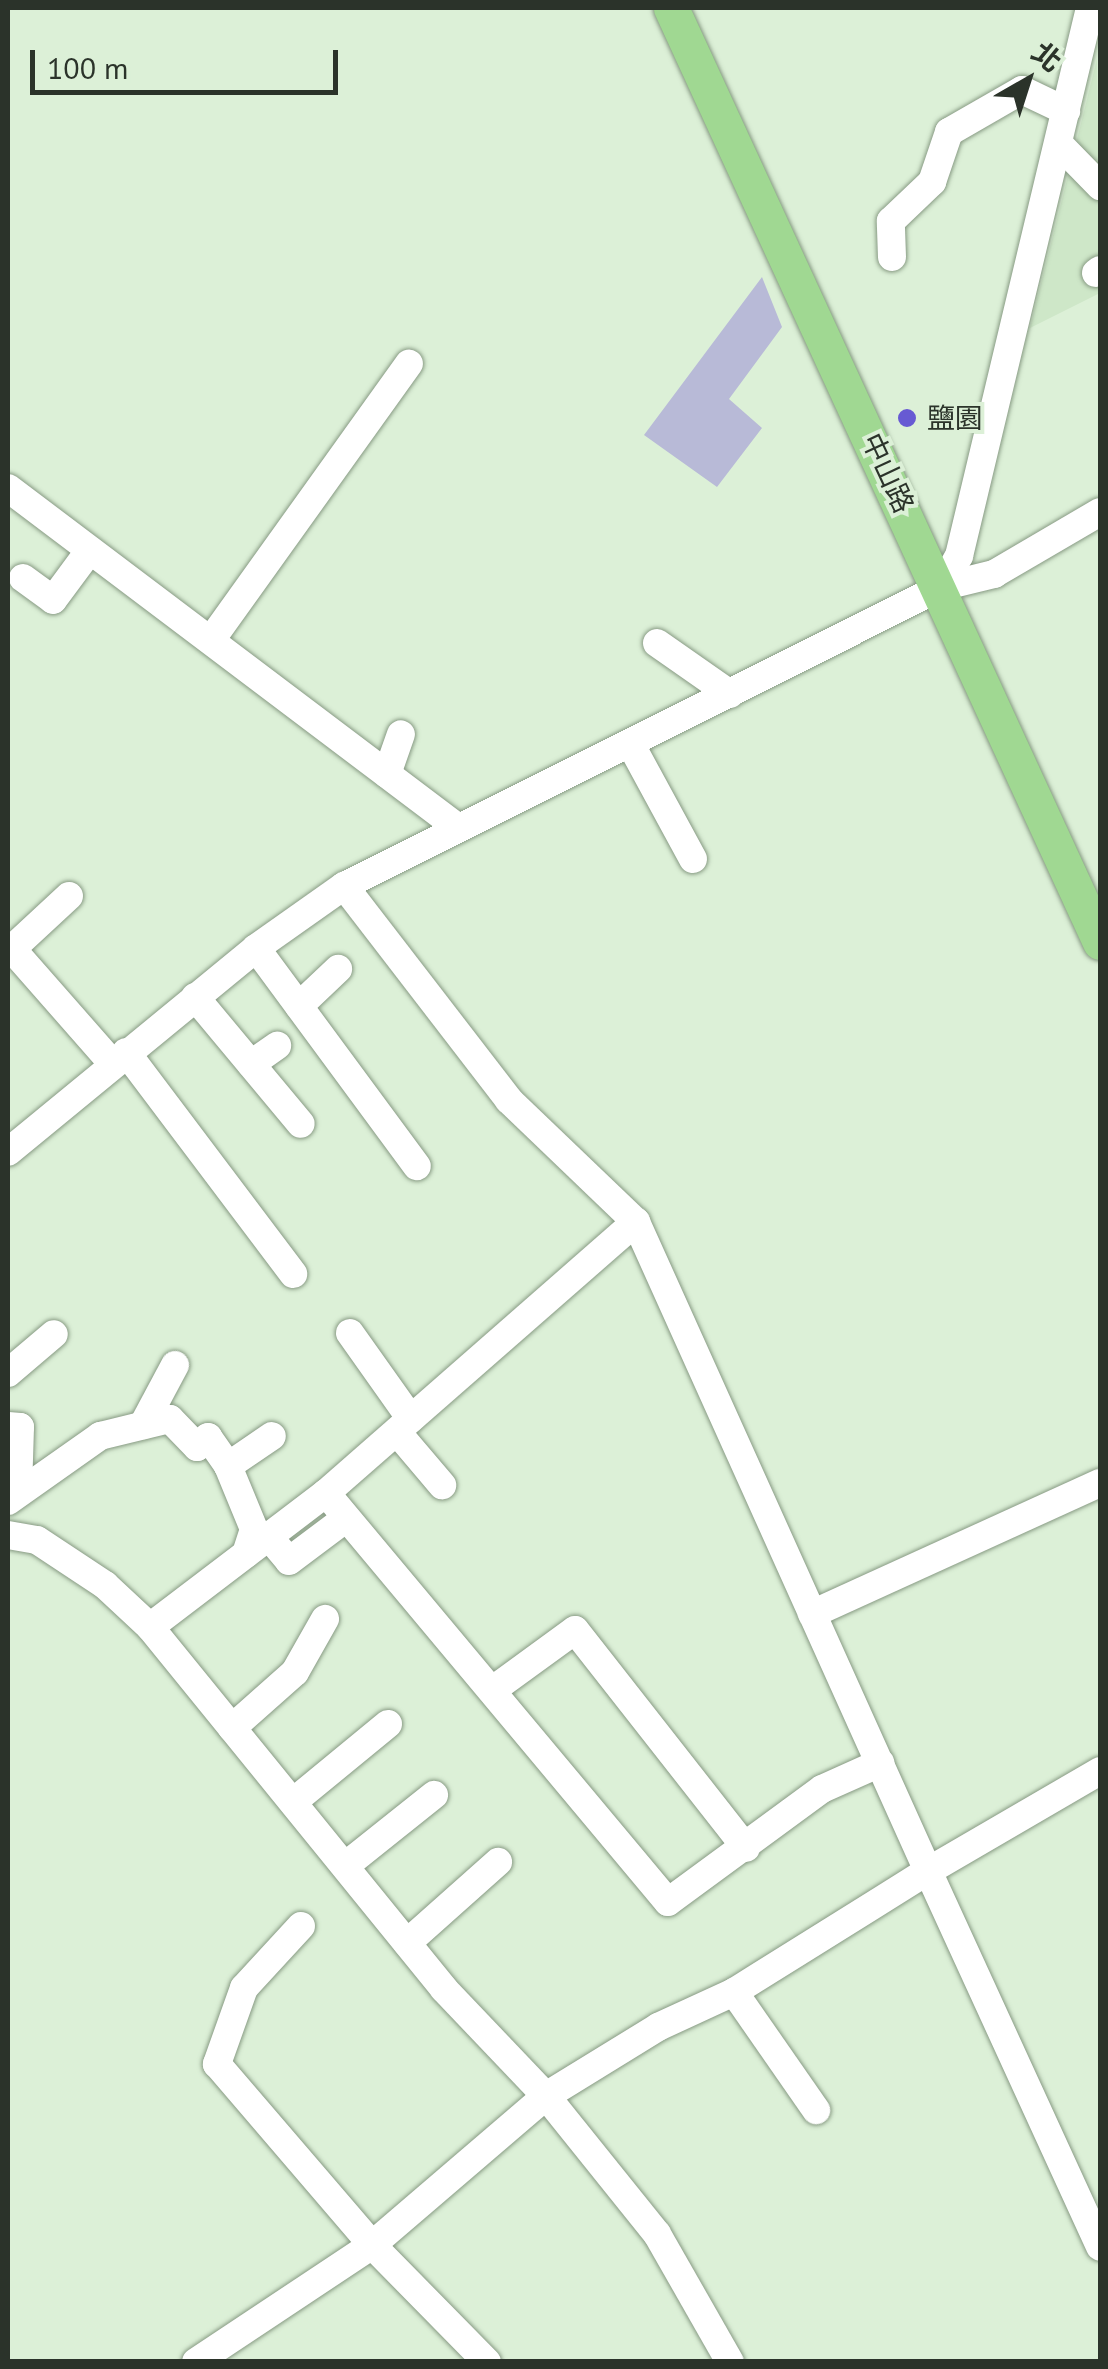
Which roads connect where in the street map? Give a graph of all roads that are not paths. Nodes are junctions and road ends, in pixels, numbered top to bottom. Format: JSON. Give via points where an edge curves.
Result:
{"nodes":[{"id":1,"x":670,"y":8,"type":"edge"},
{"id":2,"x":1090,"y":8,"type":"edge"},
{"id":3,"x":1066,"y":112,"type":"junction"},
{"id":4,"x":1059,"y":144,"type":"junction"},
{"id":5,"x":1100,"y":186,"type":"edge"},
{"id":6,"x":892,"y":257,"type":"dead end"},
{"id":7,"x":409,"y":364,"type":"dead end"},
{"id":8,"x":8,"y":488,"type":"edge"},
{"id":9,"x":1100,"y":512,"type":"edge"},
{"id":10,"x":90,"y":550,"type":"junction"},
{"id":11,"x":23,"y":578,"type":"dead end"},
{"id":12,"x":941,"y":587,"type":"junction"},
{"id":13,"x":210,"y":640,"type":"junction"},
{"id":14,"x":657,"y":643,"type":"dead end"},
{"id":15,"x":730,"y":694,"type":"junction"},
{"id":16,"x":401,"y":734,"type":"dead end"},
{"id":17,"x":630,"y":742,"type":"junction"},
{"id":18,"x":387,"y":774,"type":"junction"},
{"id":19,"x":457,"y":827,"type":"junction"},
{"id":20,"x":693,"y":859,"type":"dead end"},
{"id":21,"x":344,"y":886,"type":"junction"},
{"id":22,"x":1091,"y":892,"type":"edge"},
{"id":23,"x":69,"y":896,"type":"dead end"},
{"id":24,"x":1100,"y":942,"type":"edge"},
{"id":25,"x":256,"y":948,"type":"junction"},
{"id":26,"x":338,"y":968,"type":"dead end"},
{"id":27,"x":194,"y":997,"type":"junction"},
{"id":28,"x":299,"y":1006,"type":"junction"},
{"id":29,"x":277,"y":1046,"type":"dead end"},
{"id":30,"x":119,"y":1057,"type":"junction"},
{"id":31,"x":251,"y":1064,"type":"junction"},
{"id":32,"x":300,"y":1124,"type":"dead end"},
{"id":33,"x":9,"y":1147,"type":"edge"},
{"id":34,"x":417,"y":1166,"type":"dead end"},
{"id":35,"x":636,"y":1222,"type":"junction"},
{"id":36,"x":293,"y":1274,"type":"dead end"},
{"id":37,"x":350,"y":1333,"type":"dead end"},
{"id":38,"x":54,"y":1334,"type":"dead end"},
{"id":39,"x":175,"y":1365,"type":"dead end"},
{"id":40,"x":8,"y":1373,"type":"edge"},
{"id":41,"x":143,"y":1425,"type":"junction"},
{"id":42,"x":404,"y":1425,"type":"junction"},
{"id":43,"x":8,"y":1426,"type":"edge"},
{"id":44,"x":272,"y":1436,"type":"dead end"},
{"id":45,"x":228,"y":1466,"type":"junction"},
{"id":46,"x":1100,"y":1483,"type":"edge"},
{"id":47,"x":442,"y":1485,"type":"dead end"},
{"id":48,"x":326,"y":1493,"type":"junction"},
{"id":49,"x":13,"y":1496,"type":"edge"},
{"id":50,"x":337,"y":1525,"type":"dead end"},
{"id":51,"x":8,"y":1535,"type":"edge"},
{"id":52,"x":269,"y":1537,"type":"junction"},
{"id":53,"x":246,"y":1554,"type":"junction"},
{"id":54,"x":812,"y":1614,"type":"junction"},
{"id":55,"x":325,"y":1619,"type":"dead end"},
{"id":56,"x":150,"y":1627,"type":"junction"},
{"id":57,"x":494,"y":1689,"type":"junction"},
{"id":58,"x":388,"y":1724,"type":"dead end"},
{"id":59,"x":232,"y":1728,"type":"junction"},
{"id":60,"x":880,"y":1763,"type":"junction"},
{"id":61,"x":1100,"y":1771,"type":"edge"},
{"id":62,"x":434,"y":1796,"type":"dead end"},
{"id":63,"x":292,"y":1802,"type":"junction"},
{"id":64,"x":746,"y":1848,"type":"junction"},
{"id":65,"x":498,"y":1862,"type":"dead end"},
{"id":66,"x":345,"y":1866,"type":"junction"},
{"id":67,"x":928,"y":1872,"type":"junction"},
{"id":68,"x":301,"y":1926,"type":"dead end"},
{"id":69,"x":407,"y":1944,"type":"junction"},
{"id":70,"x":734,"y":1992,"type":"junction"},
{"id":71,"x":546,"y":2096,"type":"junction"},
{"id":72,"x":816,"y":2110,"type":"dead end"},
{"id":73,"x":372,"y":2245,"type":"junction"},
{"id":74,"x":1100,"y":2247,"type":"edge"},
{"id":75,"x":722,"y":2359,"type":"edge"},
{"id":76,"x":196,"y":2362,"type":"edge"},
{"id":77,"x":487,"y":2362,"type":"edge"}],
"edges":[{"from":1,"to":12,"type":"main road","name":"中山路"},
{"from":2,"to":3,"type":"street"},
{"from":3,"to":4,"type":"street"},
{"from":3,"to":6,"type":"street","via":[[1022,90],[948,132],[932,182],[891,221]]},
{"from":4,"to":5,"type":"street"},
{"from":4,"to":12,"type":"street","via":[[959,556]]},
{"from":7,"to":13,"type":"street"},
{"from":8,"to":10,"type":"street"},
{"from":9,"to":12,"type":"street","via":[[994,574]]},
{"from":10,"to":11,"type":"street","via":[[53,600]]},
{"from":10,"to":13,"type":"street"},
{"from":12,"to":15,"type":"street"},
{"from":12,"to":22,"type":"main road","name":"中山路"},
{"from":13,"to":18,"type":"street"},
{"from":14,"to":15,"type":"street"},
{"from":15,"to":17,"type":"street"},
{"from":16,"to":18,"type":"street"},
{"from":17,"to":19,"type":"street"},
{"from":17,"to":20,"type":"street"},
{"from":18,"to":19,"type":"street"},
{"from":19,"to":21,"type":"street"},
{"from":21,"to":25,"type":"street"},
{"from":21,"to":35,"type":"street","via":[[509,1100]]},
{"from":22,"to":24,"type":"main road","name":"中山路"},
{"from":23,"to":30,"type":"street","via":[[12,949]]},
{"from":25,"to":27,"type":"street"},
{"from":25,"to":28,"type":"street"},
{"from":26,"to":28,"type":"street"},
{"from":27,"to":30,"type":"street"},
{"from":27,"to":31,"type":"street"},
{"from":28,"to":34,"type":"street"},
{"from":29,"to":31,"type":"street"},
{"from":30,"to":33,"type":"street"},
{"from":30,"to":36,"type":"street"},
{"from":31,"to":32,"type":"street"},
{"from":35,"to":42,"type":"street"},
{"from":35,"to":54,"type":"street"},
{"from":37,"to":42,"type":"street"},
{"from":38,"to":40,"type":"street"},
{"from":39,"to":41,"type":"street"},
{"from":41,"to":45,"type":"street","via":[[170,1419],[197,1447],[208,1437]]},
{"from":41,"to":49,"type":"street","via":[[100,1436]]},
{"from":42,"to":47,"type":"street"},
{"from":42,"to":48,"type":"street"},
{"from":43,"to":49,"type":"street","via":[[20,1426]]},
{"from":44,"to":45,"type":"street"},
{"from":45,"to":53,"type":"street","via":[[254,1528]]},
{"from":46,"to":54,"type":"street"},
{"from":48,"to":52,"type":"street"},
{"from":48,"to":57,"type":"street"},
{"from":50,"to":52,"type":"street","via":[[289,1561]]},
{"from":51,"to":56,"type":"street","via":[[36,1540],[105,1586]]},
{"from":52,"to":53,"type":"street"},
{"from":53,"to":56,"type":"street"},
{"from":54,"to":60,"type":"street"},
{"from":55,"to":59,"type":"street","via":[[295,1672]]},
{"from":56,"to":59,"type":"street"},
{"from":57,"to":64,"type":"street","via":[[668,1902]]},
{"from":57,"to":64,"type":"street","via":[[575,1630]]},
{"from":58,"to":63,"type":"street"},
{"from":59,"to":63,"type":"street"},
{"from":60,"to":64,"type":"street","via":[[822,1789]]},
{"from":60,"to":67,"type":"street"},
{"from":61,"to":67,"type":"street"},
{"from":62,"to":66,"type":"street"},
{"from":63,"to":66,"type":"street"},
{"from":65,"to":69,"type":"street"},
{"from":66,"to":69,"type":"street"},
{"from":67,"to":70,"type":"street"},
{"from":67,"to":74,"type":"street"},
{"from":68,"to":73,"type":"street","via":[[244,1988],[218,2064]]},
{"from":69,"to":71,"type":"street"},
{"from":70,"to":71,"type":"street","via":[[658,2027]]},
{"from":70,"to":72,"type":"street"},
{"from":71,"to":73,"type":"street"},
{"from":71,"to":75,"type":"street","via":[[657,2234]]},
{"from":73,"to":76,"type":"street"},
{"from":73,"to":77,"type":"street"}]}
